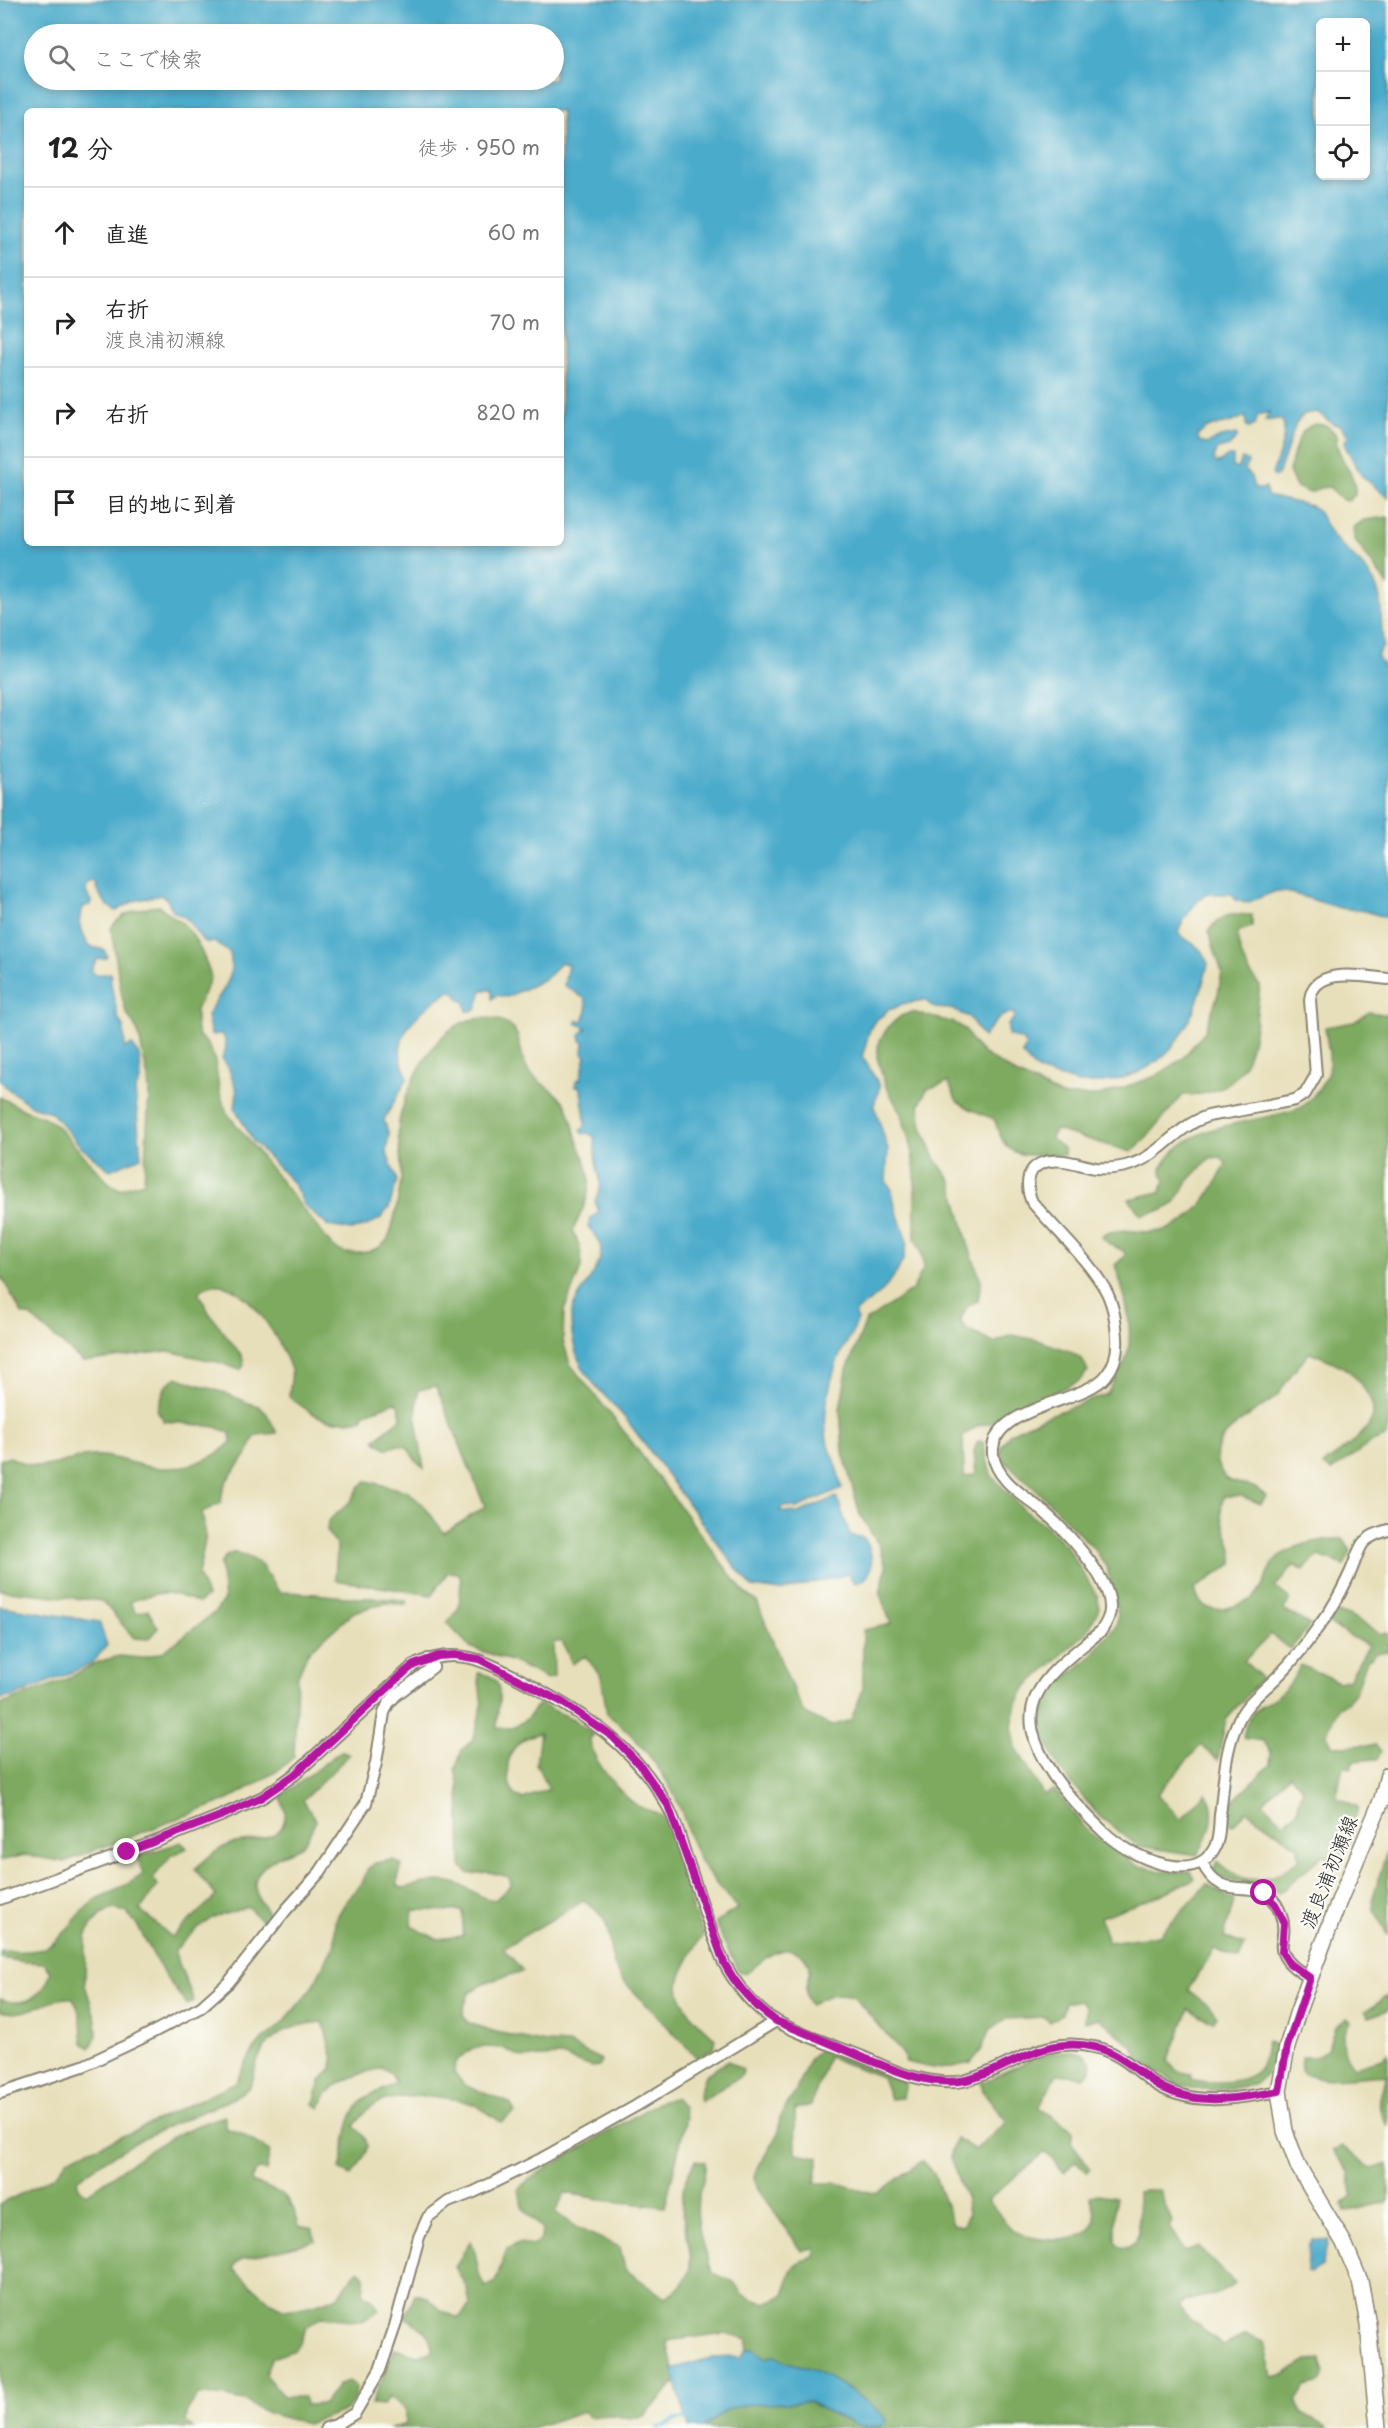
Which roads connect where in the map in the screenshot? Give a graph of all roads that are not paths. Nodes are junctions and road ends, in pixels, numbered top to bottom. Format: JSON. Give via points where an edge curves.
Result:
{"nodes":[{"id":1,"x":1388,"y":979,"type":"edge"},
{"id":2,"x":1388,"y":1530,"type":"edge"},
{"id":3,"x":428,"y":1659,"type":"junction"},
{"id":4,"x":1388,"y":1775,"type":"edge"},
{"id":5,"x":1202,"y":1862,"type":"junction"},
{"id":6,"x":0,"y":1899,"type":"edge"},
{"id":7,"x":1310,"y":1978,"type":"junction"},
{"id":8,"x":776,"y":2021,"type":"junction"},
{"id":9,"x":1279,"y":2091,"type":"junction"},
{"id":10,"x":0,"y":2092,"type":"edge"},
{"id":11,"x":326,"y":2428,"type":"edge"},
{"id":12,"x":1378,"y":2428,"type":"edge"}],
"edges":[{"from":1,"to":5,"type":"street","via":[[1336,976],[1315,986],[1310,1000],[1316,1075],[1305,1094],[1294,1100],[1204,1117],[1152,1155],[1132,1164],[1097,1168],[1053,1161],[1034,1168],[1027,1180],[1032,1202],[1106,1290],[1117,1327],[1118,1349],[1112,1367],[1100,1382],[1032,1410],[999,1432],[993,1444],[996,1467],[1083,1553],[1110,1600],[1109,1616],[1101,1631],[1043,1682],[1032,1706],[1034,1734],[1054,1776],[1105,1833],[1144,1858],[1163,1864],[1183,1867]]},
{"from":2,"to":5,"type":"street","via":[[1362,1543],[1331,1608],[1299,1653],[1243,1711],[1230,1742],[1216,1846]]},
{"from":3,"to":6,"type":"street","via":[[406,1671],[294,1775],[262,1797],[160,1840]]},
{"from":3,"to":8,"type":"street","via":[[455,1655],[479,1659],[585,1716],[628,1751],[668,1805],[724,1963],[749,1999]]},
{"from":3,"to":10,"type":"street","via":[[433,1667],[396,1695],[384,1713],[366,1803],[320,1872],[229,1982],[191,2013],[129,2044],[83,2066]]},
{"from":4,"to":7,"type":"main road","name":"渡良浦初瀬線"},
{"from":5,"to":7,"type":"street","via":[[1215,1880],[1227,1887],[1270,1897],[1284,1923],[1282,1952],[1289,1963]]},
{"from":7,"to":9,"type":"main road","name":"渡良浦初瀬線","via":[[1287,2047]]},
{"from":8,"to":9,"type":"street","via":[[889,2069],[926,2079],[961,2081],[1030,2052],[1066,2044],[1111,2053],[1163,2088],[1196,2099]]},
{"from":8,"to":11,"type":"street","via":[[636,2106],[539,2160],[448,2202],[428,2217],[380,2370],[355,2413]]},
{"from":9,"to":12,"type":"main road","name":"渡良浦初瀬線","via":[[1285,2131],[1298,2166],[1344,2243],[1360,2281]]}]}
